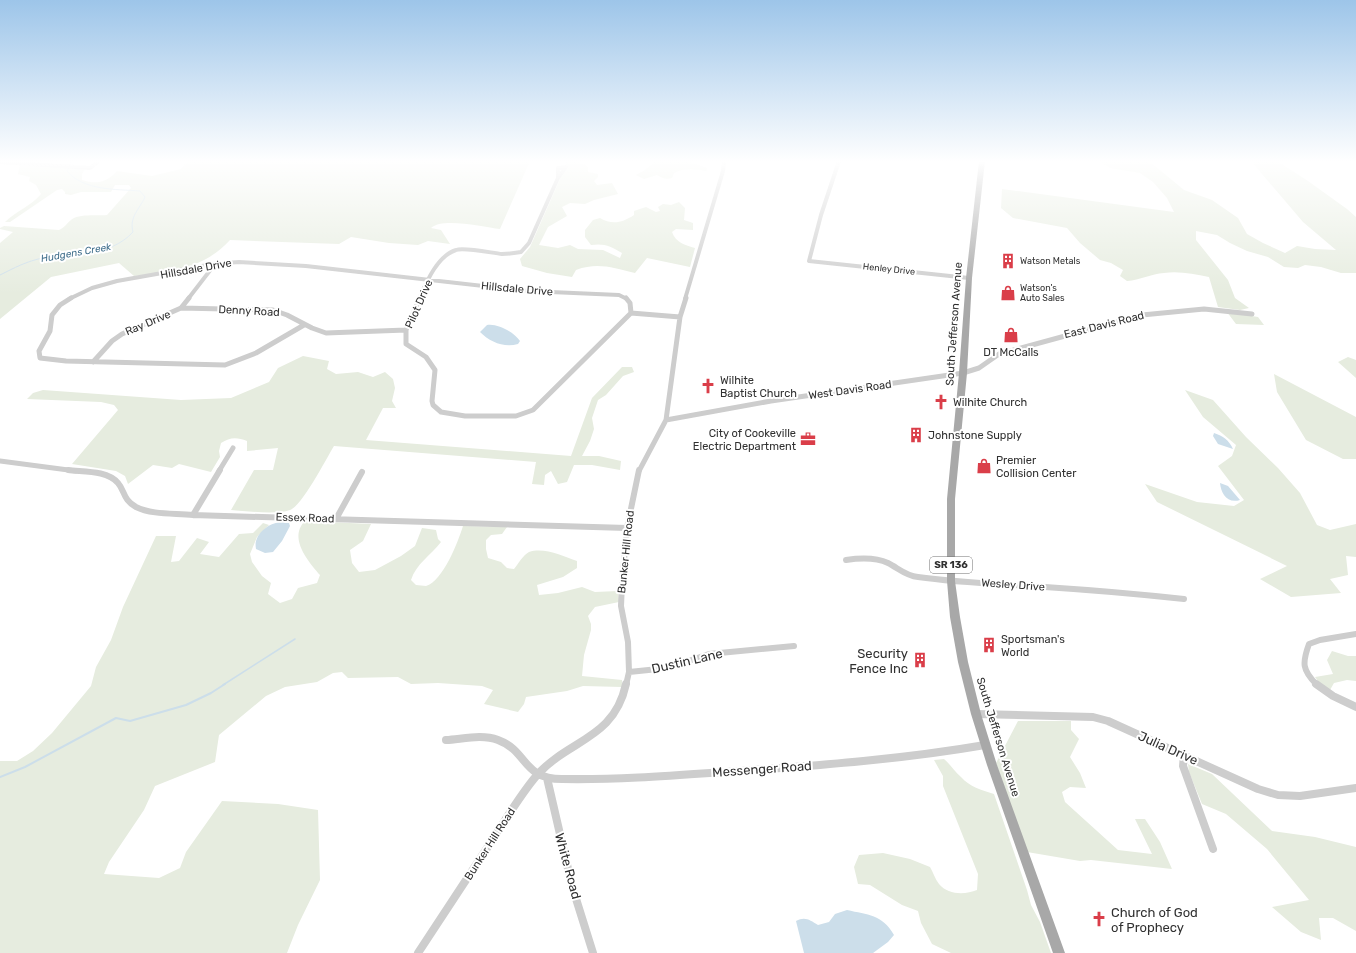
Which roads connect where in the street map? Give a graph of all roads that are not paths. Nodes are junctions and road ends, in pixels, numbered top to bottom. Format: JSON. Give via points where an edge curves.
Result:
{"nodes":[{"id":1,"x":546,"y":205,"type":"edge"},
{"id":2,"x":713,"y":205,"type":"edge"},
{"id":3,"x":824,"y":205,"type":"edge"},
{"id":4,"x":977,"y":205,"type":"edge"},
{"id":5,"x":216,"y":264,"type":"junction"},
{"id":6,"x":969,"y":278,"type":"junction"},
{"id":7,"x":429,"y":279,"type":"junction"},
{"id":8,"x":181,"y":308,"type":"junction"},
{"id":9,"x":631,"y":313,"type":"junction"},
{"id":10,"x":1252,"y":314,"type":"dead end"},
{"id":11,"x":680,"y":317,"type":"junction"},
{"id":12,"x":304,"y":325,"type":"junction"},
{"id":13,"x":406,"y":330,"type":"junction"},
{"id":14,"x":93,"y":362,"type":"junction"},
{"id":15,"x":963,"y":373,"type":"junction"},
{"id":16,"x":666,"y":420,"type":"junction"},
{"id":17,"x":233,"y":448,"type":"dead end"},
{"id":18,"x":0,"y":461,"type":"edge"},
{"id":19,"x":362,"y":472,"type":"dead end"},
{"id":20,"x":193,"y":514,"type":"junction"},
{"id":21,"x":336,"y":519,"type":"junction"},
{"id":22,"x":627,"y":528,"type":"junction"},
{"id":23,"x":846,"y":560,"type":"dead end"},
{"id":24,"x":951,"y":581,"type":"junction"},
{"id":25,"x":1184,"y":599,"type":"dead end"},
{"id":26,"x":1356,"y":634,"type":"edge"},
{"id":27,"x":794,"y":646,"type":"dead end"},
{"id":28,"x":629,"y":672,"type":"junction"},
{"id":29,"x":1356,"y":707,"type":"edge"},
{"id":30,"x":976,"y":714,"type":"junction"},
{"id":31,"x":446,"y":740,"type":"dead end"},
{"id":32,"x":985,"y":745,"type":"junction"},
{"id":33,"x":1184,"y":755,"type":"junction"},
{"id":34,"x":537,"y":775,"type":"junction"},
{"id":35,"x":546,"y":778,"type":"junction"},
{"id":36,"x":1356,"y":788,"type":"edge"},
{"id":37,"x":1213,"y":849,"type":"dead end"},
{"id":38,"x":418,"y":953,"type":"edge"},
{"id":39,"x":593,"y":953,"type":"edge"},
{"id":40,"x":1059,"y":953,"type":"edge"}],
"edges":[{"from":1,"to":7,"type":"street","name":"Pilot Drive","via":[[529,243],[521,252],[504,254],[452,250],[447,253]]},
{"from":2,"to":11,"type":"street","name":"Bunker Hill Road"},
{"from":3,"to":6,"type":"street","name":"Henley Drive","via":[[809,261]]},
{"from":4,"to":6,"type":"main road","name":"South Jefferson Avenue","number":"SR 136"},
{"from":5,"to":7,"type":"street","name":"Hillsdale Drive","via":[[238,262],[304,265]]},
{"from":5,"to":8,"type":"street","name":"Ray Drive"},
{"from":5,"to":14,"type":"street","name":"Hillsdale Drive","via":[[107,283],[64,302],[49,318],[48,334],[38,355],[45,359]]},
{"from":6,"to":15,"type":"main road","name":"South Jefferson Avenue","number":"SR 136"},
{"from":7,"to":9,"type":"street","name":"Hillsdale Drive","via":[[529,291],[619,295],[630,301]]},
{"from":7,"to":13,"type":"street","name":"Pilot Drive"},
{"from":8,"to":12,"type":"street","name":"Denny Road","via":[[273,310],[284,312]]},
{"from":8,"to":14,"type":"street","name":"Ray Drive","via":[[112,340]]},
{"from":9,"to":11,"type":"street"},
{"from":9,"to":13,"type":"street","name":"Pilot Drive","via":[[542,403],[516,416],[465,416],[448,414],[437,409],[432,401],[436,370],[434,364],[406,344]]},
{"from":10,"to":15,"type":"street","name":"East Davis Road","via":[[1204,309],[1136,316],[999,354],[980,368]]},
{"from":11,"to":16,"type":"street","name":"Bunker Hill Road"},
{"from":12,"to":13,"type":"street","name":"Denny Road","via":[[326,333]]},
{"from":12,"to":14,"type":"street","name":"Hillsdale Drive","via":[[251,357],[226,365]]},
{"from":15,"to":16,"type":"street","name":"West Davis Road","via":[[771,401]]},
{"from":15,"to":24,"type":"main road","name":"South Jefferson Avenue","number":"SR 136","via":[[951,499]]},
{"from":16,"to":22,"type":"street","name":"Bunker Hill Road","via":[[639,469]]},
{"from":17,"to":20,"type":"street"},
{"from":18,"to":20,"type":"street","name":"Essex Road","via":[[102,474],[120,483],[125,497],[136,508]]},
{"from":19,"to":21,"type":"street"},
{"from":20,"to":21,"type":"street","name":"Essex Road"},
{"from":21,"to":22,"type":"street","name":"Essex Road"},
{"from":22,"to":28,"type":"street","name":"Bunker Hill Road","via":[[622,606],[628,642]]},
{"from":23,"to":24,"type":"street","name":"Wesley Drive","via":[[875,559],[915,576]]},
{"from":24,"to":25,"type":"street","name":"Wesley Drive"},
{"from":24,"to":30,"type":"main road","name":"South Jefferson Avenue","number":"SR 136","via":[[962,662]]},
{"from":26,"to":29,"type":"street","via":[[1309,644],[1304,664],[1310,678],[1324,691]]},
{"from":27,"to":28,"type":"street","name":"Dustin Lane","via":[[709,654],[668,668]]},
{"from":28,"to":34,"type":"street","name":"Bunker Hill Road","via":[[622,698],[613,716],[599,730]]},
{"from":30,"to":32,"type":"main road","name":"South Jefferson Avenue","number":"SR 136"},
{"from":30,"to":33,"type":"street","name":"Julia Drive","via":[[1093,717],[1108,721]]},
{"from":31,"to":34,"type":"street","via":[[494,738],[513,748]]},
{"from":32,"to":35,"type":"street","name":"Messenger Road","via":[[942,753],[791,768],[641,778]]},
{"from":32,"to":40,"type":"main road","name":"South Jefferson Avenue","number":"SR 136"},
{"from":33,"to":36,"type":"street","name":"Julia Drive","via":[[1258,789],[1278,795],[1300,796]]},
{"from":33,"to":37,"type":"street","via":[[1183,766]]},
{"from":34,"to":35,"type":"street","name":"Messenger Road"},
{"from":34,"to":38,"type":"street","name":"Bunker Hill Road"},
{"from":35,"to":39,"type":"street","name":"White Road","via":[[572,886]]}]}
